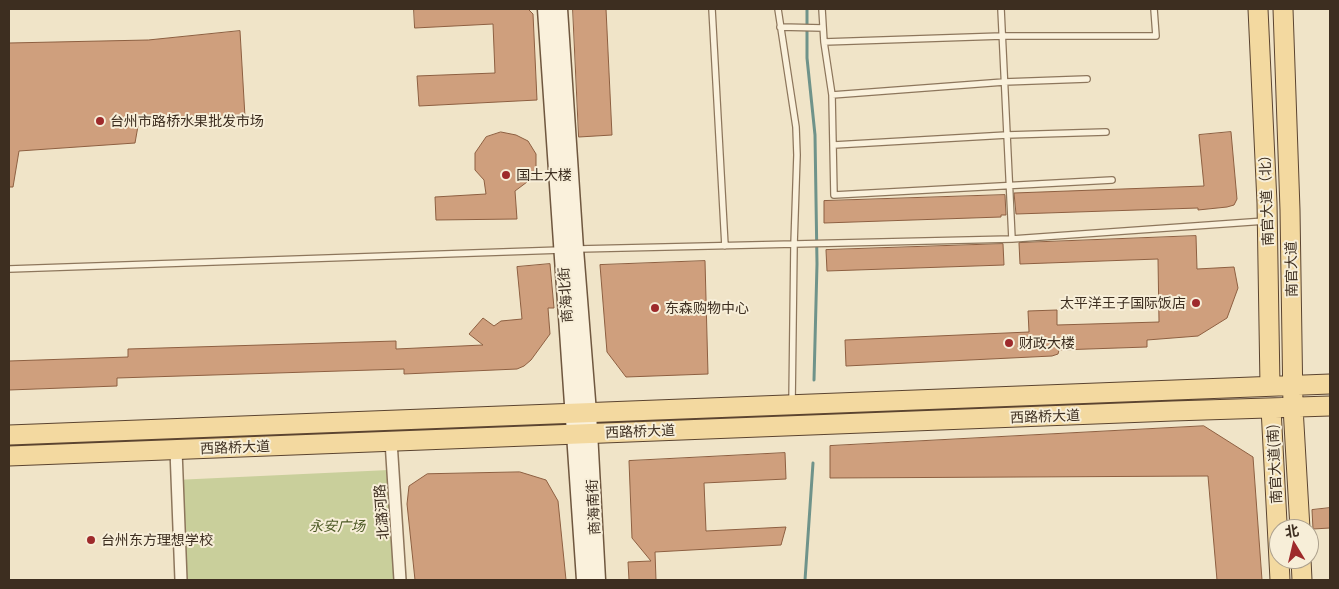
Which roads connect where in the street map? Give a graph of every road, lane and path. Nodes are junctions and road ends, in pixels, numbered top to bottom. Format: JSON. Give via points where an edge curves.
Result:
{"nodes":[{"id":1,"x":546,"y":9,"type":"edge"},
{"id":2,"x":559,"y":9,"type":"edge"},
{"id":3,"x":712,"y":9,"type":"edge"},
{"id":4,"x":778,"y":9,"type":"edge"},
{"id":5,"x":822,"y":9,"type":"edge"},
{"id":6,"x":1001,"y":9,"type":"edge"},
{"id":7,"x":1154,"y":9,"type":"edge"},
{"id":8,"x":1258,"y":9,"type":"edge"},
{"id":9,"x":1283,"y":9,"type":"edge"},
{"id":10,"x":780,"y":27,"type":"junction"},
{"id":11,"x":823,"y":28,"type":"junction"},
{"id":12,"x":1002,"y":36,"type":"junction"},
{"id":13,"x":824,"y":42,"type":"junction"},
{"id":14,"x":1088,"y":79,"type":"dead end"},
{"id":15,"x":1004,"y":82,"type":"junction"},
{"id":16,"x":832,"y":95,"type":"junction"},
{"id":17,"x":1106,"y":132,"type":"dead end"},
{"id":18,"x":1007,"y":135,"type":"junction"},
{"id":19,"x":834,"y":145,"type":"junction"},
{"id":20,"x":1112,"y":180,"type":"dead end"},
{"id":21,"x":1009,"y":186,"type":"junction"},
{"id":22,"x":1267,"y":221,"type":"junction"},
{"id":23,"x":1012,"y":239,"type":"junction"},
{"id":24,"x":794,"y":245,"type":"junction"},
{"id":25,"x":725,"y":246,"type":"junction"},
{"id":26,"x":568,"y":249,"type":"junction"},
{"id":27,"x":9,"y":269,"type":"edge"},
{"id":28,"x":1330,"y":384,"type":"edge"},
{"id":29,"x":1270,"y":386,"type":"junction"},
{"id":30,"x":1293,"y":386,"type":"junction"},
{"id":31,"x":792,"y":405,"type":"junction"},
{"id":32,"x":1330,"y":406,"type":"edge"},
{"id":33,"x":1293,"y":407,"type":"junction"},
{"id":34,"x":1271,"y":408,"type":"junction"},
{"id":35,"x":581,"y":413,"type":"junction"},
{"id":36,"x":582,"y":434,"type":"junction"},
{"id":37,"x":9,"y":435,"type":"edge"},
{"id":38,"x":391,"y":441,"type":"junction"},
{"id":39,"x":176,"y":450,"type":"junction"},
{"id":40,"x":9,"y":456,"type":"edge"},
{"id":41,"x":1299,"y":519,"type":"edge"},
{"id":42,"x":182,"y":580,"type":"edge"},
{"id":43,"x":400,"y":580,"type":"edge"},
{"id":44,"x":585,"y":580,"type":"edge"},
{"id":45,"x":597,"y":580,"type":"edge"},
{"id":46,"x":1280,"y":580,"type":"edge"}],
"edges":[{"from":1,"to":26,"type":"main road","name":"商海北街"},
{"from":2,"to":26,"type":"main road","name":"商海北街"},
{"from":3,"to":25,"type":"lane"},
{"from":4,"to":10,"type":"lane"},
{"from":5,"to":11,"type":"lane"},
{"from":6,"to":12,"type":"lane"},
{"from":7,"to":12,"type":"lane","via":[[1156,36]]},
{"from":8,"to":22,"type":"main road","name":"南官大道（北）"},
{"from":9,"to":30,"type":"main road","name":"南官大道"},
{"from":10,"to":11,"type":"lane"},
{"from":10,"to":24,"type":"lane","via":[[796,128]]},
{"from":11,"to":13,"type":"lane"},
{"from":12,"to":13,"type":"lane"},
{"from":12,"to":15,"type":"lane"},
{"from":13,"to":16,"type":"lane"},
{"from":14,"to":15,"type":"lane"},
{"from":15,"to":16,"type":"lane"},
{"from":15,"to":18,"type":"lane"},
{"from":16,"to":19,"type":"lane"},
{"from":17,"to":18,"type":"lane"},
{"from":18,"to":19,"type":"lane"},
{"from":18,"to":21,"type":"lane"},
{"from":19,"to":21,"type":"lane","via":[[834,195]]},
{"from":20,"to":21,"type":"lane"},
{"from":21,"to":23,"type":"lane"},
{"from":22,"to":23,"type":"lane"},
{"from":22,"to":29,"type":"main road","name":"南官大道（北）"},
{"from":23,"to":24,"type":"lane"},
{"from":24,"to":25,"type":"lane"},
{"from":24,"to":31,"type":"lane"},
{"from":25,"to":26,"type":"lane"},
{"from":26,"to":27,"type":"lane"},
{"from":26,"to":35,"type":"main road","name":"商海北街"},
{"from":28,"to":30,"type":"main road","name":"西路桥大道"},
{"from":29,"to":30,"type":"main road","name":"西路桥大道"},
{"from":29,"to":31,"type":"main road","name":"西路桥大道"},
{"from":29,"to":34,"type":"main road"},
{"from":30,"to":33,"type":"main road","name":"南官大道"},
{"from":31,"to":35,"type":"main road","name":"西路桥大道"},
{"from":32,"to":33,"type":"main road","name":"西路桥大道"},
{"from":33,"to":34,"type":"main road","name":"西路桥大道"},
{"from":33,"to":41,"type":"main road","name":"南官大道"},
{"from":34,"to":36,"type":"main road","name":"西路桥大道"},
{"from":34,"to":46,"type":"main road","name":"南官大道(南)"},
{"from":35,"to":36,"type":"main road","name":"商海北街"},
{"from":35,"to":37,"type":"main road","name":"西路桥大道"},
{"from":36,"to":38,"type":"main road","name":"西路桥大道"},
{"from":36,"to":44,"type":"main road","name":"商海北街"},
{"from":36,"to":45,"type":"main road","name":"商海南街"},
{"from":38,"to":39,"type":"main road","name":"西路桥大道"},
{"from":38,"to":43,"type":"street","name":"北潞河路"},
{"from":39,"to":40,"type":"main road","name":"西路桥大道"},
{"from":39,"to":42,"type":"street"}]}
